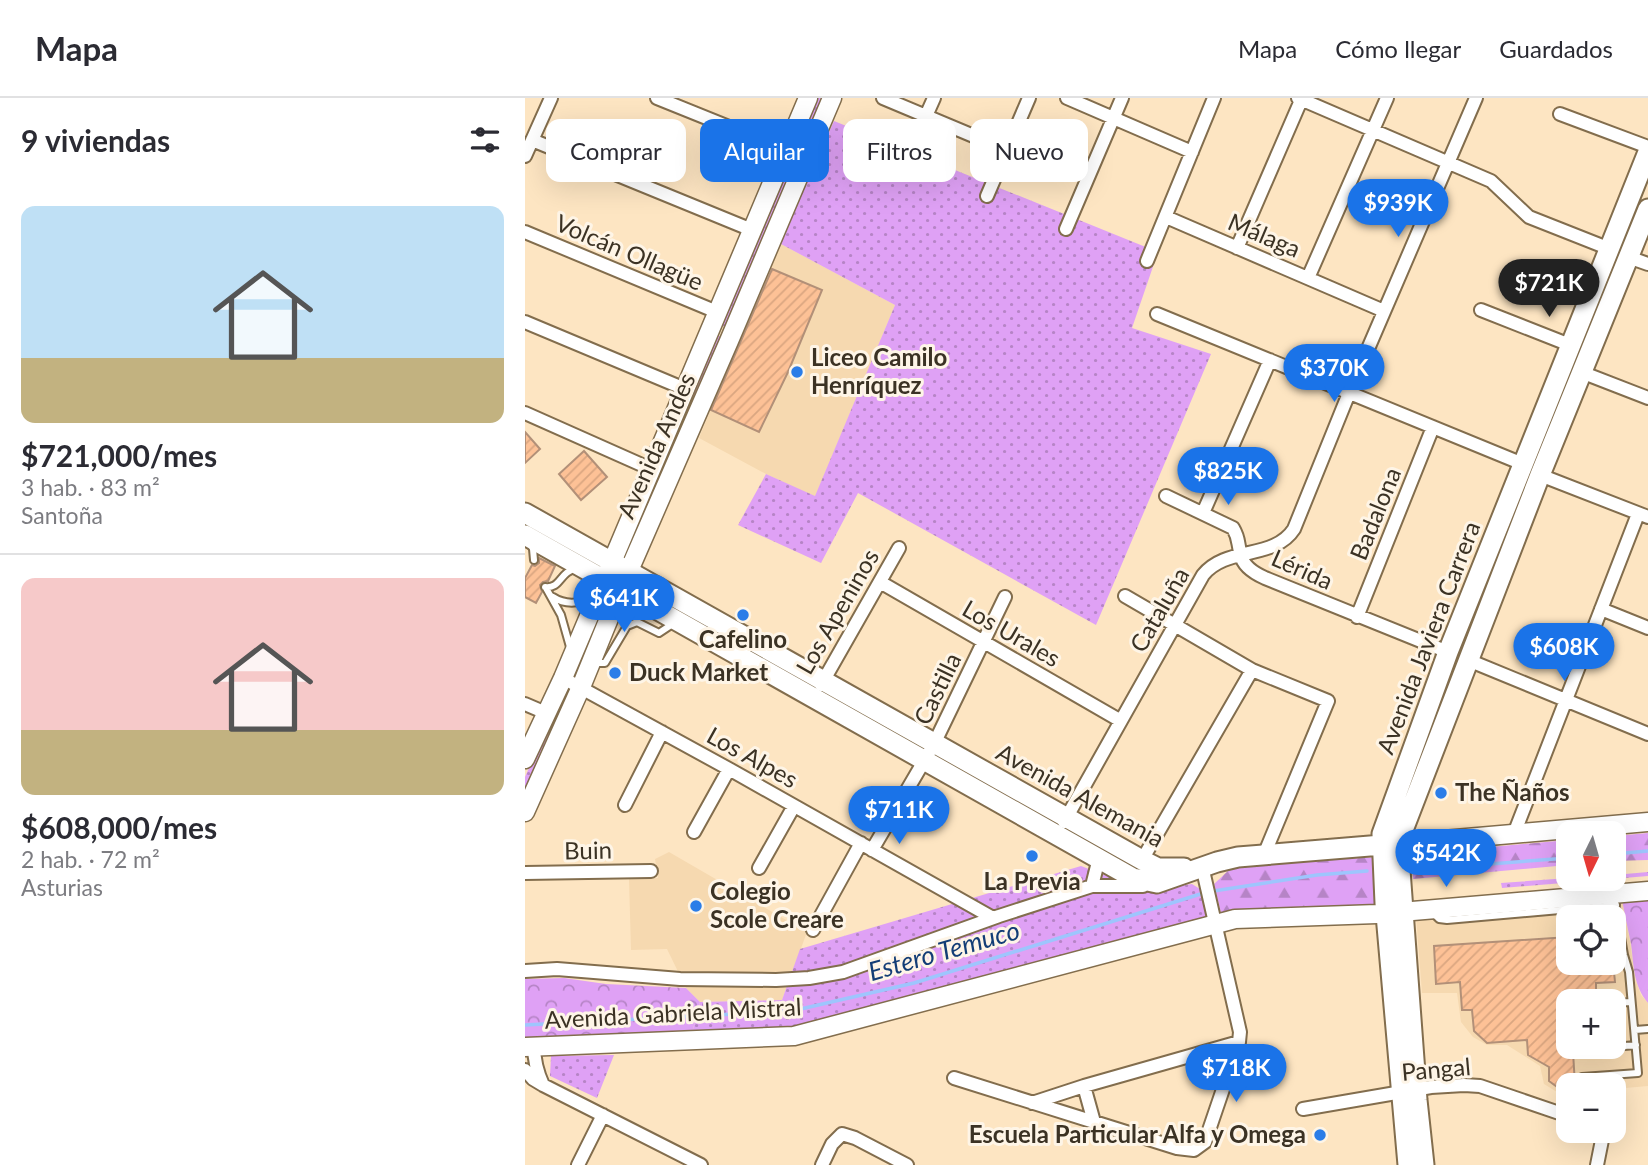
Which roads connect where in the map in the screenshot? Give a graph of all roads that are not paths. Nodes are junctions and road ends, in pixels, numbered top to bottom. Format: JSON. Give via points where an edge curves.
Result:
{"nodes":[{"id":1,"x":551,"y":98,"type":"edge"},
{"id":2,"x":657,"y":98,"type":"edge"},
{"id":3,"x":808,"y":98,"type":"edge"},
{"id":4,"x":832,"y":98,"type":"edge"},
{"id":5,"x":883,"y":98,"type":"edge"},
{"id":6,"x":934,"y":98,"type":"edge"},
{"id":7,"x":1029,"y":98,"type":"edge"},
{"id":8,"x":1067,"y":98,"type":"edge"},
{"id":9,"x":1122,"y":98,"type":"edge"},
{"id":10,"x":1215,"y":98,"type":"edge"},
{"id":11,"x":1387,"y":98,"type":"edge"},
{"id":12,"x":1476,"y":98,"type":"edge"},
{"id":13,"x":1300,"y":99,"type":"edge"},
{"id":14,"x":1560,"y":114,"type":"dead end"},
{"id":15,"x":926,"y":116,"type":"junction"},
{"id":16,"x":1114,"y":118,"type":"junction"},
{"id":17,"x":709,"y":119,"type":"edge"},
{"id":18,"x":799,"y":119,"type":"edge"},
{"id":19,"x":1020,"y":119,"type":"edge"},
{"id":20,"x":1373,"y":130,"type":"junction"},
{"id":21,"x":970,"y":134,"type":"edge"},
{"id":22,"x":532,"y":140,"type":"junction"},
{"id":23,"x":1648,"y":147,"type":"edge"},
{"id":24,"x":1192,"y":152,"type":"junction"},
{"id":25,"x":1648,"y":152,"type":"edge"},
{"id":26,"x":525,"y":156,"type":"edge"},
{"id":27,"x":1448,"y":163,"type":"junction"},
{"id":28,"x":772,"y":182,"type":"edge"},
{"id":29,"x":993,"y":182,"type":"edge"},
{"id":30,"x":987,"y":196,"type":"dead end"},
{"id":31,"x":1648,"y":209,"type":"edge"},
{"id":32,"x":1165,"y":217,"type":"junction"},
{"id":33,"x":1066,"y":229,"type":"dead end"},
{"id":34,"x":752,"y":230,"type":"junction"},
{"id":35,"x":525,"y":232,"type":"edge"},
{"id":36,"x":1613,"y":240,"type":"junction"},
{"id":37,"x":1237,"y":248,"type":"junction"},
{"id":38,"x":1147,"y":261,"type":"dead end"},
{"id":39,"x":1648,"y":264,"type":"edge"},
{"id":40,"x":1625,"y":266,"type":"junction"},
{"id":41,"x":1308,"y":278,"type":"junction"},
{"id":42,"x":1482,"y":310,"type":"dead end"},
{"id":43,"x":1384,"y":311,"type":"junction"},
{"id":44,"x":717,"y":312,"type":"junction"},
{"id":45,"x":1157,"y":314,"type":"dead end"},
{"id":46,"x":525,"y":323,"type":"edge"},
{"id":47,"x":1570,"y":345,"type":"junction"},
{"id":48,"x":1269,"y":360,"type":"junction"},
{"id":49,"x":1581,"y":372,"type":"junction"},
{"id":50,"x":685,"y":389,"type":"junction"},
{"id":51,"x":1349,"y":393,"type":"junction"},
{"id":52,"x":1648,"y":398,"type":"edge"},
{"id":53,"x":525,"y":413,"type":"edge"},
{"id":54,"x":1433,"y":427,"type":"junction"},
{"id":55,"x":1532,"y":439,"type":"junction"},
{"id":56,"x":1523,"y":464,"type":"junction"},
{"id":57,"x":652,"y":469,"type":"junction"},
{"id":58,"x":1540,"y":475,"type":"junction"},
{"id":59,"x":1513,"y":488,"type":"junction"},
{"id":60,"x":1166,"y":496,"type":"dead end"},
{"id":61,"x":525,"y":513,"type":"edge"},
{"id":62,"x":1203,"y":513,"type":"junction"},
{"id":63,"x":1643,"y":516,"type":"edge"},
{"id":64,"x":525,"y":536,"type":"edge"},
{"id":65,"x":899,"y":548,"type":"dead end"},
{"id":66,"x":1240,"y":555,"type":"junction"},
{"id":67,"x":534,"y":560,"type":"dead end"},
{"id":68,"x":584,"y":569,"type":"junction"},
{"id":69,"x":613,"y":579,"type":"junction"},
{"id":70,"x":880,"y":582,"type":"junction"},
{"id":71,"x":551,"y":596,"type":"junction"},
{"id":72,"x":1125,"y":596,"type":"dead end"},
{"id":73,"x":1005,"y":597,"type":"dead end"},
{"id":74,"x":1601,"y":609,"type":"junction"},
{"id":75,"x":638,"y":610,"type":"junction"},
{"id":76,"x":1357,"y":617,"type":"junction"},
{"id":77,"x":677,"y":621,"type":"junction"},
{"id":78,"x":1175,"y":626,"type":"junction"},
{"id":79,"x":1648,"y":628,"type":"edge"},
{"id":80,"x":984,"y":643,"type":"junction"},
{"id":81,"x":607,"y":645,"type":"junction"},
{"id":82,"x":1448,"y":652,"type":"junction"},
{"id":83,"x":571,"y":656,"type":"junction"},
{"id":84,"x":1468,"y":660,"type":"junction"},
{"id":85,"x":1252,"y":670,"type":"junction"},
{"id":86,"x":563,"y":678,"type":"junction"},
{"id":87,"x":1461,"y":679,"type":"junction"},
{"id":88,"x":581,"y":687,"type":"junction"},
{"id":89,"x":819,"y":688,"type":"junction"},
{"id":90,"x":1566,"y":701,"type":"junction"},
{"id":91,"x":525,"y":704,"type":"edge"},
{"id":92,"x":546,"y":713,"type":"junction"},
{"id":93,"x":1121,"y":721,"type":"junction"},
{"id":94,"x":662,"y":732,"type":"junction"},
{"id":95,"x":1648,"y":734,"type":"edge"},
{"id":96,"x":930,"y":752,"type":"junction"},
{"id":97,"x":525,"y":759,"type":"edge"},
{"id":98,"x":729,"y":769,"type":"junction"},
{"id":99,"x":625,"y":805,"type":"dead end"},
{"id":100,"x":794,"y":806,"type":"junction"},
{"id":101,"x":525,"y":812,"type":"edge"},
{"id":102,"x":1648,"y":822,"type":"edge"},
{"id":103,"x":1062,"y":826,"type":"junction"},
{"id":104,"x":694,"y":832,"type":"dead end"},
{"id":105,"x":1514,"y":834,"type":"junction"},
{"id":106,"x":1390,"y":844,"type":"junction"},
{"id":107,"x":867,"y":847,"type":"junction"},
{"id":108,"x":1264,"y":855,"type":"junction"},
{"id":109,"x":1099,"y":858,"type":"junction"},
{"id":110,"x":1142,"y":860,"type":"junction"},
{"id":111,"x":759,"y":868,"type":"dead end"},
{"id":112,"x":651,"y":871,"type":"dead end"},
{"id":113,"x":1203,"y":872,"type":"junction"},
{"id":114,"x":525,"y":873,"type":"edge"},
{"id":115,"x":1157,"y":883,"type":"junction"},
{"id":116,"x":1093,"y":886,"type":"junction"},
{"id":117,"x":1648,"y":891,"type":"edge"},
{"id":118,"x":1615,"y":899,"type":"junction"},
{"id":119,"x":1395,"y":913,"type":"junction"},
{"id":120,"x":993,"y":918,"type":"junction"},
{"id":121,"x":1215,"y":918,"type":"junction"},
{"id":122,"x":813,"y":930,"type":"dead end"},
{"id":123,"x":525,"y":971,"type":"edge"},
{"id":124,"x":1626,"y":1002,"type":"edge"},
{"id":125,"x":1631,"y":1002,"type":"junction"},
{"id":126,"x":1648,"y":1029,"type":"edge"},
{"id":127,"x":1635,"y":1030,"type":"junction"},
{"id":128,"x":1239,"y":1042,"type":"junction"},
{"id":129,"x":1636,"y":1045,"type":"junction"},
{"id":130,"x":1626,"y":1046,"type":"edge"},
{"id":131,"x":529,"y":1047,"type":"edge"},
{"id":132,"x":525,"y":1070,"type":"edge"},
{"id":133,"x":1626,"y":1074,"type":"edge"},
{"id":134,"x":954,"y":1078,"type":"dead end"},
{"id":135,"x":543,"y":1085,"type":"junction"},
{"id":136,"x":1084,"y":1086,"type":"junction"},
{"id":137,"x":1408,"y":1092,"type":"junction"},
{"id":138,"x":1032,"y":1103,"type":"junction"},
{"id":139,"x":1303,"y":1109,"type":"dead end"},
{"id":140,"x":1556,"y":1111,"type":"edge"},
{"id":141,"x":603,"y":1115,"type":"junction"},
{"id":142,"x":1094,"y":1122,"type":"junction"},
{"id":143,"x":1601,"y":1143,"type":"edge"},
{"id":144,"x":684,"y":1161,"type":"edge"},
{"id":145,"x":578,"y":1165,"type":"edge"},
{"id":146,"x":701,"y":1165,"type":"edge"},
{"id":147,"x":822,"y":1165,"type":"edge"},
{"id":148,"x":907,"y":1165,"type":"edge"},
{"id":149,"x":1408,"y":1165,"type":"edge"},
{"id":150,"x":1423,"y":1165,"type":"edge"},
{"id":151,"x":1597,"y":1165,"type":"edge"}],
"edges":[{"from":1,"to":22,"type":"street"},
{"from":2,"to":17,"type":"street"},
{"from":3,"to":18,"type":"main road","name":"Avenida Andes"},
{"from":4,"to":69,"type":"main road","name":"Avenida Andes"},
{"from":5,"to":15,"type":"street"},
{"from":6,"to":15,"type":"street"},
{"from":7,"to":19,"type":"street"},
{"from":8,"to":16,"type":"street"},
{"from":9,"to":16,"type":"street"},
{"from":10,"to":24,"type":"street"},
{"from":11,"to":20,"type":"street"},
{"from":12,"to":27,"type":"street","name":"Cataluña"},
{"from":13,"to":20,"type":"street"},
{"from":13,"to":37,"type":"street"},
{"from":14,"to":23,"type":"street"},
{"from":15,"to":21,"type":"street"},
{"from":16,"to":24,"type":"street"},
{"from":16,"to":33,"type":"street"},
{"from":20,"to":27,"type":"street"},
{"from":20,"to":41,"type":"street"},
{"from":22,"to":26,"type":"street"},
{"from":22,"to":34,"type":"street"},
{"from":24,"to":32,"type":"street"},
{"from":25,"to":36,"type":"main road","name":"Avenida Javiera Carrera"},
{"from":27,"to":36,"type":"street","via":[[1492,181],[1529,217]]},
{"from":27,"to":43,"type":"street","name":"Cataluña"},
{"from":28,"to":34,"type":"main road","name":"Avenida Andes"},
{"from":29,"to":30,"type":"street"},
{"from":31,"to":40,"type":"main road","name":"Avenida Javiera Carrera"},
{"from":32,"to":37,"type":"street","name":"Málaga"},
{"from":32,"to":38,"type":"street"},
{"from":34,"to":44,"type":"main road","name":"Avenida Andes"},
{"from":35,"to":44,"type":"street","name":"Volcán Ollagüe"},
{"from":36,"to":40,"type":"main road","via":[[1621,246]]},
{"from":36,"to":47,"type":"main road","name":"Avenida Javiera Carrera"},
{"from":37,"to":41,"type":"street","name":"Málaga"},
{"from":39,"to":40,"type":"street"},
{"from":40,"to":49,"type":"main road","name":"Avenida Javiera Carrera"},
{"from":41,"to":43,"type":"street","name":"Málaga"},
{"from":42,"to":47,"type":"street"},
{"from":43,"to":51,"type":"street","name":"Cataluña"},
{"from":44,"to":50,"type":"main road","name":"Avenida Andes"},
{"from":45,"to":48,"type":"street"},
{"from":46,"to":50,"type":"street"},
{"from":47,"to":55,"type":"main road","name":"Avenida Javiera Carrera"},
{"from":48,"to":51,"type":"street"},
{"from":48,"to":62,"type":"street"},
{"from":49,"to":52,"type":"street"},
{"from":49,"to":58,"type":"main road","name":"Avenida Javiera Carrera"},
{"from":50,"to":57,"type":"main road","name":"Avenida Andes"},
{"from":51,"to":54,"type":"street"},
{"from":51,"to":66,"type":"street","name":"Cataluña","via":[[1290,535],[1275,546]]},
{"from":53,"to":57,"type":"street"},
{"from":54,"to":56,"type":"street"},
{"from":54,"to":76,"type":"street","name":"Badalona"},
{"from":55,"to":56,"type":"main road","name":"Avenida Javiera Carrera"},
{"from":55,"to":58,"type":"main road"},
{"from":56,"to":59,"type":"main road","name":"Avenida Javiera Carrera"},
{"from":57,"to":69,"type":"main road","name":"Avenida Andes"},
{"from":58,"to":59,"type":"main road"},
{"from":58,"to":63,"type":"street"},
{"from":58,"to":84,"type":"main road","name":"Avenida Javiera Carrera"},
{"from":59,"to":82,"type":"main road","name":"Avenida Javiera Carrera"},
{"from":60,"to":62,"type":"street","name":"Lérida"},
{"from":61,"to":69,"type":"main road","name":"Avenida Alemania"},
{"from":62,"to":66,"type":"street","name":"Lérida","via":[[1233,528]]},
{"from":63,"to":74,"type":"street"},
{"from":64,"to":67,"type":"lane"},
{"from":64,"to":68,"type":"main road","name":"Avenida Alemania"},
{"from":65,"to":70,"type":"street","name":"Los Apeninos"},
{"from":66,"to":76,"type":"street","name":"Lérida","via":[[1265,579]]},
{"from":66,"to":78,"type":"street","name":"Cataluña","via":[[1208,569]]},
{"from":68,"to":69,"type":"main road","name":"Avenida Alemania"},
{"from":68,"to":71,"type":"lane","via":[[570,570],[555,586],[545,587]]},
{"from":69,"to":71,"type":"lane","via":[[584,601],[569,603]]},
{"from":69,"to":75,"type":"main road","name":"Avenida Alemania"},
{"from":69,"to":81,"type":"main road","name":"Avenida Andes"},
{"from":69,"to":83,"type":"main road","name":"Avenida Andes"},
{"from":69,"to":89,"type":"main road","name":"Avenida Alemania"},
{"from":70,"to":80,"type":"street","name":"Los Urales"},
{"from":70,"to":89,"type":"street","name":"Los Apeninos"},
{"from":71,"to":83,"type":"lane","via":[[565,625]]},
{"from":72,"to":78,"type":"street"},
{"from":73,"to":80,"type":"street","name":"Castilla"},
{"from":74,"to":79,"type":"street"},
{"from":74,"to":90,"type":"street"},
{"from":75,"to":77,"type":"main road","name":"Avenida Alemania"},
{"from":75,"to":77,"type":"lane","via":[[659,633]]},
{"from":75,"to":81,"type":"lane"},
{"from":76,"to":82,"type":"street","name":"Lérida"},
{"from":77,"to":89,"type":"main road","name":"Avenida Alemania"},
{"from":78,"to":85,"type":"street"},
{"from":78,"to":93,"type":"street","name":"Cataluña"},
{"from":80,"to":93,"type":"street","name":"Los Urales"},
{"from":80,"to":96,"type":"street","name":"Castilla"},
{"from":81,"to":88,"type":"main road","name":"Avenida Andes"},
{"from":82,"to":87,"type":"main road"},
{"from":82,"to":106,"type":"main road","name":"Avenida Javiera Carrera","via":[[1381,834]]},
{"from":83,"to":86,"type":"main road","name":"Avenida Andes"},
{"from":84,"to":87,"type":"main road","name":"Avenida Javiera Carrera"},
{"from":84,"to":90,"type":"street"},
{"from":85,"to":108,"type":"street","via":[[1328,701]]},
{"from":85,"to":110,"type":"street"},
{"from":86,"to":88,"type":"street","name":"Los Alpes"},
{"from":86,"to":92,"type":"main road","name":"Avenida Andes"},
{"from":87,"to":106,"type":"main road","name":"Avenida Javiera Carrera"},
{"from":88,"to":94,"type":"street","name":"Los Alpes"},
{"from":88,"to":101,"type":"main road","name":"Avenida Andes"},
{"from":89,"to":96,"type":"main road","name":"Avenida Alemania"},
{"from":90,"to":95,"type":"street"},
{"from":90,"to":105,"type":"street"},
{"from":91,"to":92,"type":"street"},
{"from":92,"to":97,"type":"main road","name":"Avenida Andes"},
{"from":93,"to":103,"type":"street","name":"Cataluña"},
{"from":94,"to":98,"type":"street","name":"Los Alpes"},
{"from":94,"to":99,"type":"street"},
{"from":96,"to":103,"type":"main road","name":"Avenida Alemania"},
{"from":96,"to":107,"type":"street","name":"Castilla"},
{"from":98,"to":100,"type":"street","name":"Los Alpes"},
{"from":98,"to":104,"type":"street"},
{"from":100,"to":107,"type":"street","name":"Los Alpes"},
{"from":100,"to":111,"type":"street"},
{"from":102,"to":105,"type":"main road"},
{"from":103,"to":109,"type":"main road","name":"Avenida Alemania"},
{"from":103,"to":110,"type":"main road","name":"Avenida Alemania"},
{"from":105,"to":106,"type":"main road"},
{"from":106,"to":108,"type":"main road"},
{"from":106,"to":119,"type":"main road","name":"Avenida Javiera Carrera"},
{"from":107,"to":120,"type":"street","name":"Los Alpes"},
{"from":107,"to":122,"type":"street","name":"Castilla"},
{"from":108,"to":113,"type":"main road","via":[[1238,857]]},
{"from":109,"to":115,"type":"main road","name":"Avenida Alemania","via":[[1133,878]]},
{"from":109,"to":116,"type":"street"},
{"from":110,"to":113,"type":"main road","name":"Avenida Alemania","via":[[1167,869]]},
{"from":112,"to":114,"type":"street","name":"Buin"},
{"from":113,"to":115,"type":"main road","name":"Avenida Alemania"},
{"from":113,"to":121,"type":"street"},
{"from":115,"to":116,"type":"street","name":"Avenida Gabriela Mistral"},
{"from":116,"to":120,"type":"street","name":"Avenida Gabriela Mistral"},
{"from":117,"to":118,"type":"main road","name":"Avenida Gabriela Mistral"},
{"from":118,"to":119,"type":"main road","name":"Avenida Gabriela Mistral"},
{"from":118,"to":125,"type":"lane"},
{"from":119,"to":121,"type":"main road","name":"Avenida Gabriela Mistral"},
{"from":119,"to":137,"type":"main road","name":"Avenida Javiera Carrera"},
{"from":120,"to":123,"type":"street","name":"Avenida Gabriela Mistral","via":[[843,972],[809,978],[680,979],[557,969]]},
{"from":121,"to":128,"type":"street"},
{"from":121,"to":131,"type":"main road","name":"Avenida Gabriela Mistral","via":[[794,1036]]},
{"from":124,"to":125,"type":"lane"},
{"from":125,"to":127,"type":"lane"},
{"from":126,"to":127,"type":"lane"},
{"from":127,"to":129,"type":"lane"},
{"from":128,"to":136,"type":"street"},
{"from":128,"to":142,"type":"street","via":[[1205,1142],[1194,1150]]},
{"from":129,"to":130,"type":"lane"},
{"from":129,"to":133,"type":"lane","via":[[1638,1073]]},
{"from":131,"to":135,"type":"street"},
{"from":132,"to":135,"type":"street"},
{"from":134,"to":138,"type":"street"},
{"from":135,"to":141,"type":"street"},
{"from":136,"to":138,"type":"street"},
{"from":136,"to":142,"type":"street"},
{"from":137,"to":139,"type":"street","name":"Pangal"},
{"from":137,"to":140,"type":"street","name":"Pangal","via":[[1447,1085],[1480,1086]]},
{"from":137,"to":149,"type":"main road","name":"Avenida Javiera Carrera"},
{"from":137,"to":150,"type":"main road","name":"Avenida Javiera Carrera"},
{"from":138,"to":142,"type":"street"},
{"from":141,"to":144,"type":"street"},
{"from":141,"to":145,"type":"street"},
{"from":143,"to":151,"type":"street"},
{"from":144,"to":146,"type":"street"},
{"from":147,"to":148,"type":"street","via":[[842,1134]]}]}
